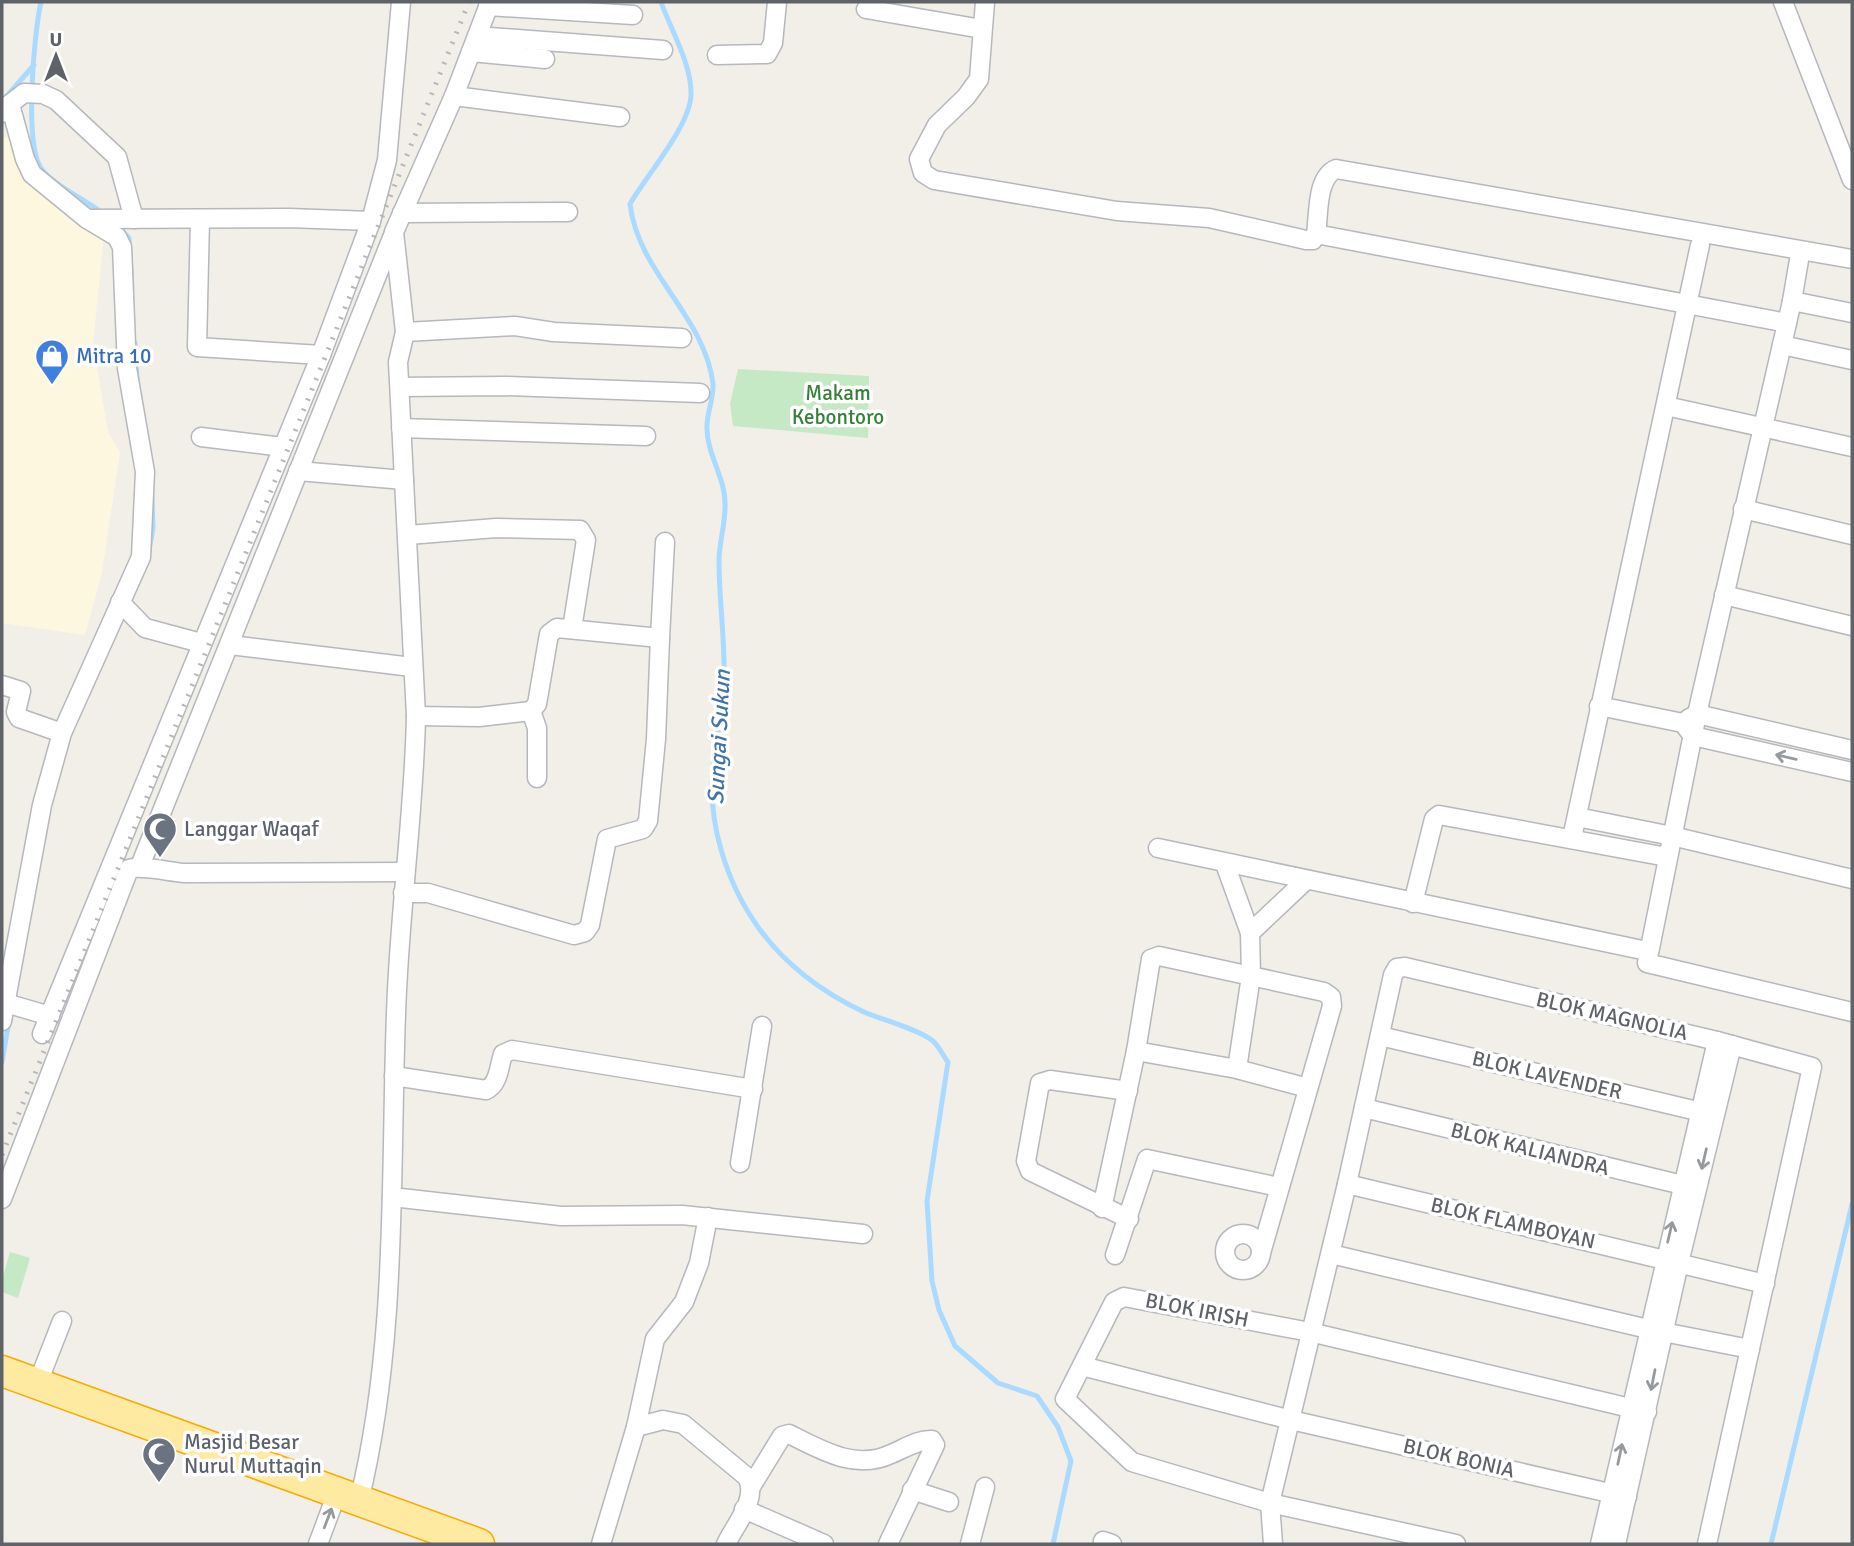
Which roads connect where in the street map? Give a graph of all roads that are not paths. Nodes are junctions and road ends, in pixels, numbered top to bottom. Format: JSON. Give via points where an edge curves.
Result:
{"nodes":[{"id":1,"x":401,"y":2,"type":"edge"},
{"id":2,"x":777,"y":2,"type":"edge"},
{"id":3,"x":985,"y":2,"type":"edge"},
{"id":4,"x":1783,"y":2,"type":"edge"},
{"id":5,"x":489,"y":4,"type":"edge"},
{"id":6,"x":866,"y":9,"type":"dead end"},
{"id":7,"x":633,"y":15,"type":"dead end"},
{"id":8,"x":982,"y":29,"type":"junction"},
{"id":9,"x":474,"y":44,"type":"junction"},
{"id":10,"x":663,"y":50,"type":"dead end"},
{"id":11,"x":717,"y":55,"type":"dead end"},
{"id":12,"x":545,"y":60,"type":"dead end"},
{"id":13,"x":454,"y":96,"type":"junction"},
{"id":14,"x":6,"y":108,"type":"edge"},
{"id":15,"x":620,"y":117,"type":"dead end"},
{"id":16,"x":1852,"y":180,"type":"edge"},
{"id":17,"x":568,"y":212,"type":"dead end"},
{"id":18,"x":402,"y":213,"type":"junction"},
{"id":19,"x":87,"y":219,"type":"junction"},
{"id":20,"x":129,"y":219,"type":"junction"},
{"id":21,"x":200,"y":219,"type":"junction"},
{"id":22,"x":371,"y":221,"type":"junction"},
{"id":23,"x":394,"y":232,"type":"junction"},
{"id":24,"x":1316,"y":234,"type":"junction"},
{"id":25,"x":1700,"y":245,"type":"dead end"},
{"id":26,"x":1852,"y":259,"type":"edge"},
{"id":27,"x":1799,"y":260,"type":"dead end"},
{"id":28,"x":1792,"y":301,"type":"junction"},
{"id":29,"x":1689,"y":304,"type":"junction"},
{"id":30,"x":1852,"y":313,"type":"edge"},
{"id":31,"x":1787,"y":323,"type":"junction"},
{"id":32,"x":405,"y":332,"type":"junction"},
{"id":33,"x":682,"y":338,"type":"dead end"},
{"id":34,"x":1782,"y":345,"type":"junction"},
{"id":35,"x":321,"y":355,"type":"junction"},
{"id":36,"x":1852,"y":360,"type":"edge"},
{"id":37,"x":400,"y":387,"type":"junction"},
{"id":38,"x":700,"y":393,"type":"dead end"},
{"id":39,"x":1667,"y":405,"type":"junction"},
{"id":40,"x":1763,"y":426,"type":"junction"},
{"id":41,"x":401,"y":428,"type":"junction"},
{"id":42,"x":646,"y":436,"type":"dead end"},
{"id":43,"x":201,"y":437,"type":"dead end"},
{"id":44,"x":283,"y":447,"type":"junction"},
{"id":45,"x":1852,"y":447,"type":"edge"},
{"id":46,"x":298,"y":471,"type":"junction"},
{"id":47,"x":404,"y":481,"type":"junction"},
{"id":48,"x":1743,"y":509,"type":"junction"},
{"id":49,"x":408,"y":535,"type":"junction"},
{"id":50,"x":1852,"y":535,"type":"edge"},
{"id":51,"x":665,"y":541,"type":"dead end"},
{"id":52,"x":1724,"y":595,"type":"junction"},
{"id":53,"x":124,"y":606,"type":"junction"},
{"id":54,"x":1852,"y":626,"type":"edge"},
{"id":55,"x":572,"y":629,"type":"junction"},
{"id":56,"x":660,"y":638,"type":"junction"},
{"id":57,"x":201,"y":643,"type":"junction"},
{"id":58,"x":230,"y":645,"type":"junction"},
{"id":59,"x":412,"y":667,"type":"junction"},
{"id":60,"x":2,"y":685,"type":"edge"},
{"id":61,"x":1599,"y":706,"type":"junction"},
{"id":62,"x":531,"y":711,"type":"junction"},
{"id":63,"x":416,"y":716,"type":"junction"},
{"id":64,"x":1691,"y":724,"type":"junction"},
{"id":65,"x":62,"y":733,"type":"junction"},
{"id":66,"x":1826,"y":744,"type":"junction"},
{"id":67,"x":1852,"y":750,"type":"edge"},
{"id":68,"x":1821,"y":765,"type":"junction"},
{"id":69,"x":1852,"y":772,"type":"edge"},
{"id":70,"x":537,"y":778,"type":"dead end"},
{"id":71,"x":1577,"y":817,"type":"junction"},
{"id":72,"x":1672,"y":836,"type":"junction"},
{"id":73,"x":1572,"y":838,"type":"junction"},
{"id":74,"x":1158,"y":848,"type":"dead end"},
{"id":75,"x":1667,"y":857,"type":"junction"},
{"id":76,"x":1225,"y":864,"type":"junction"},
{"id":77,"x":140,"y":866,"type":"junction"},
{"id":78,"x":404,"y":872,"type":"junction"},
{"id":79,"x":1852,"y":879,"type":"edge"},
{"id":80,"x":1305,"y":880,"type":"junction"},
{"id":81,"x":403,"y":893,"type":"junction"},
{"id":82,"x":1413,"y":903,"type":"junction"},
{"id":83,"x":1251,"y":933,"type":"junction"},
{"id":84,"x":1647,"y":951,"type":"junction"},
{"id":85,"x":1251,"y":976,"type":"junction"},
{"id":86,"x":6,"y":1007,"type":"edge"},
{"id":87,"x":1852,"y":1012,"type":"edge"},
{"id":88,"x":50,"y":1016,"type":"junction"},
{"id":89,"x":762,"y":1026,"type":"dead end"},
{"id":90,"x":42,"y":1034,"type":"dead end"},
{"id":91,"x":1380,"y":1035,"type":"junction"},
{"id":92,"x":1724,"y":1043,"type":"junction"},
{"id":93,"x":1136,"y":1051,"type":"junction"},
{"id":94,"x":1237,"y":1069,"type":"junction"},
{"id":95,"x":394,"y":1076,"type":"junction"},
{"id":96,"x":1308,"y":1088,"type":"junction"},
{"id":97,"x":753,"y":1089,"type":"junction"},
{"id":98,"x":1128,"y":1091,"type":"junction"},
{"id":99,"x":1364,"y":1108,"type":"junction"},
{"id":100,"x":1707,"y":1113,"type":"junction"},
{"id":101,"x":1115,"y":1152,"type":"junction"},
{"id":102,"x":1147,"y":1159,"type":"junction"},
{"id":103,"x":740,"y":1163,"type":"dead end"},
{"id":104,"x":1347,"y":1184,"type":"junction"},
{"id":105,"x":1279,"y":1186,"type":"junction"},
{"id":106,"x":1688,"y":1187,"type":"junction"},
{"id":107,"x":392,"y":1197,"type":"junction"},
{"id":108,"x":2,"y":1199,"type":"edge"},
{"id":109,"x":1102,"y":1208,"type":"junction"},
{"id":110,"x":1272,"y":1216,"type":"junction"},
{"id":111,"x":708,"y":1217,"type":"junction"},
{"id":112,"x":1129,"y":1219,"type":"junction"},
{"id":113,"x":863,"y":1234,"type":"dead end"},
{"id":114,"x":1242,"y":1234,"type":"junction"},
{"id":115,"x":1261,"y":1253,"type":"junction"},
{"id":116,"x":1331,"y":1254,"type":"junction"},
{"id":117,"x":1115,"y":1255,"type":"dead end"},
{"id":118,"x":1671,"y":1261,"type":"junction"},
{"id":119,"x":1765,"y":1284,"type":"junction"},
{"id":120,"x":62,"y":1321,"type":"dead end"},
{"id":121,"x":1656,"y":1331,"type":"junction"},
{"id":122,"x":1310,"y":1332,"type":"junction"},
{"id":123,"x":1751,"y":1349,"type":"junction"},
{"id":124,"x":1082,"y":1366,"type":"junction"},
{"id":125,"x":2,"y":1371,"type":"edge"},
{"id":126,"x":37,"y":1385,"type":"junction"},
{"id":127,"x":1638,"y":1410,"type":"junction"},
{"id":128,"x":1291,"y":1420,"type":"junction"},
{"id":129,"x":636,"y":1427,"type":"junction"},
{"id":130,"x":752,"y":1485,"type":"junction"},
{"id":131,"x":985,"y":1488,"type":"dead end"},
{"id":132,"x":912,"y":1490,"type":"junction"},
{"id":133,"x":1619,"y":1495,"type":"junction"},
{"id":134,"x":348,"y":1497,"type":"junction"},
{"id":135,"x":949,"y":1502,"type":"dead end"},
{"id":136,"x":1270,"y":1503,"type":"junction"},
{"id":137,"x":744,"y":1509,"type":"junction"},
{"id":138,"x":318,"y":1544,"type":"edge"},
{"id":139,"x":479,"y":1544,"type":"edge"},
{"id":140,"x":601,"y":1544,"type":"edge"},
{"id":141,"x":726,"y":1544,"type":"edge"},
{"id":142,"x":824,"y":1544,"type":"edge"},
{"id":143,"x":888,"y":1544,"type":"edge"},
{"id":144,"x":970,"y":1544,"type":"edge"},
{"id":145,"x":1273,"y":1544,"type":"edge"},
{"id":146,"x":1456,"y":1544,"type":"edge"},
{"id":147,"x":1600,"y":1544,"type":"edge"},
{"id":148,"x":1616,"y":1544,"type":"edge"},
{"id":149,"x":1707,"y":1544,"type":"edge"}],
"edges":[{"from":1,"to":22,"type":"street","via":[[390,143]]},
{"from":2,"to":11,"type":"street","via":[[773,43],[767,54]]},
{"from":3,"to":8,"type":"street"},
{"from":4,"to":16,"type":"street"},
{"from":5,"to":7,"type":"street"},
{"from":5,"to":9,"type":"street"},
{"from":6,"to":8,"type":"street"},
{"from":8,"to":24,"type":"street","via":[[979,79],[937,125],[919,159],[922,173],[934,180],[1117,211],[1209,218],[1306,240],[1313,240]]},
{"from":9,"to":10,"type":"street"},
{"from":9,"to":12,"type":"street"},
{"from":9,"to":13,"type":"street"},
{"from":13,"to":15,"type":"street"},
{"from":13,"to":18,"type":"street"},
{"from":14,"to":19,"type":"street","via":[[32,174]]},
{"from":14,"to":20,"type":"street","via":[[34,93],[56,100],[117,158]]},
{"from":17,"to":18,"type":"street"},
{"from":18,"to":23,"type":"street"},
{"from":19,"to":20,"type":"street"},
{"from":19,"to":53,"type":"street","via":[[117,237],[122,247],[127,368],[145,472],[141,556]]},
{"from":20,"to":21,"type":"street"},
{"from":21,"to":22,"type":"street"},
{"from":21,"to":35,"type":"street","via":[[197,347]]},
{"from":22,"to":35,"type":"street"},
{"from":23,"to":32,"type":"street"},
{"from":23,"to":46,"type":"street"},
{"from":24,"to":26,"type":"street","via":[[1323,181],[1336,169]]},
{"from":24,"to":29,"type":"street"},
{"from":25,"to":29,"type":"street"},
{"from":27,"to":28,"type":"street"},
{"from":28,"to":30,"type":"street"},
{"from":28,"to":31,"type":"street"},
{"from":29,"to":31,"type":"street"},
{"from":29,"to":39,"type":"street"},
{"from":31,"to":34,"type":"street"},
{"from":32,"to":33,"type":"street","via":[[515,326]]},
{"from":32,"to":37,"type":"street","via":[[398,362]]},
{"from":34,"to":36,"type":"street"},
{"from":34,"to":40,"type":"street"},
{"from":35,"to":44,"type":"street"},
{"from":37,"to":38,"type":"street"},
{"from":37,"to":41,"type":"street"},
{"from":39,"to":40,"type":"street"},
{"from":39,"to":61,"type":"street"},
{"from":40,"to":45,"type":"street"},
{"from":40,"to":48,"type":"street"},
{"from":41,"to":42,"type":"street"},
{"from":41,"to":47,"type":"street"},
{"from":43,"to":44,"type":"street"},
{"from":44,"to":57,"type":"street"},
{"from":46,"to":47,"type":"street"},
{"from":46,"to":58,"type":"street"},
{"from":47,"to":49,"type":"street"},
{"from":48,"to":50,"type":"street"},
{"from":48,"to":52,"type":"street"},
{"from":49,"to":55,"type":"street","via":[[496,528],[580,530],[586,540]]},
{"from":49,"to":59,"type":"street"},
{"from":51,"to":56,"type":"street"},
{"from":52,"to":54,"type":"street"},
{"from":52,"to":64,"type":"street"},
{"from":53,"to":57,"type":"street","via":[[145,628]]},
{"from":53,"to":65,"type":"street"},
{"from":55,"to":56,"type":"street"},
{"from":55,"to":62,"type":"street","via":[[557,628],[549,634],[537,704]]},
{"from":56,"to":81,"type":"street","via":[[648,821],[643,829],[607,839],[585,932],[574,935],[428,893]]},
{"from":57,"to":88,"type":"street"},
{"from":58,"to":59,"type":"street"},
{"from":58,"to":77,"type":"street"},
{"from":59,"to":63,"type":"street"},
{"from":60,"to":65,"type":"street","via":[[21,691],[19,718]]},
{"from":61,"to":64,"type":"street"},
{"from":61,"to":71,"type":"street"},
{"from":62,"to":63,"type":"street","via":[[479,717]]},
{"from":62,"to":70,"type":"street","via":[[537,728]]},
{"from":63,"to":78,"type":"street"},
{"from":64,"to":66,"type":"street"},
{"from":68,"to":64,"type":"street","one_way":true},
{"from":64,"to":72,"type":"street"},
{"from":65,"to":86,"type":"street","via":[[42,805]]},
{"from":66,"to":67,"type":"street"},
{"from":66,"to":68,"type":"street"},
{"from":68,"to":69,"type":"street"},
{"from":71,"to":72,"type":"street"},
{"from":71,"to":73,"type":"street"},
{"from":72,"to":75,"type":"street"},
{"from":72,"to":79,"type":"street"},
{"from":73,"to":75,"type":"street"},
{"from":73,"to":82,"type":"street","via":[[1439,815]]},
{"from":74,"to":76,"type":"street"},
{"from":75,"to":84,"type":"street"},
{"from":76,"to":80,"type":"street"},
{"from":76,"to":83,"type":"street"},
{"from":77,"to":78,"type":"street","via":[[185,873]]},
{"from":77,"to":108,"type":"street","via":[[129,869]]},
{"from":78,"to":81,"type":"street"},
{"from":80,"to":82,"type":"street"},
{"from":80,"to":83,"type":"street"},
{"from":81,"to":95,"type":"street"},
{"from":82,"to":84,"type":"street"},
{"from":83,"to":85,"type":"street"},
{"from":84,"to":87,"type":"street","via":[[1647,963],[1653,967]]},
{"from":85,"to":93,"type":"street","via":[[1158,956],[1152,959]]},
{"from":85,"to":94,"type":"street"},
{"from":85,"to":96,"type":"street","via":[[1331,997]]},
{"from":86,"to":88,"type":"street"},
{"from":88,"to":90,"type":"street"},
{"from":89,"to":97,"type":"street"},
{"from":91,"to":92,"type":"street","name":"BLOK MAGNOLIA","via":[[1393,975],[1397,968],[1405,967]]},
{"from":91,"to":99,"type":"street"},
{"from":91,"to":100,"type":"street","name":"BLOK LAVENDER"},
{"from":92,"to":100,"type":"street"},
{"from":92,"to":119,"type":"street","name":"BLOK MAGNOLIA","via":[[1812,1067]]},
{"from":93,"to":94,"type":"street"},
{"from":93,"to":98,"type":"street"},
{"from":94,"to":96,"type":"street"},
{"from":95,"to":97,"type":"street","via":[[486,1090],[498,1076],[503,1054],[512,1050]]},
{"from":95,"to":107,"type":"street"},
{"from":96,"to":105,"type":"street"},
{"from":97,"to":103,"type":"street"},
{"from":98,"to":101,"type":"street"},
{"from":98,"to":109,"type":"street","via":[[1050,1080],[1038,1087],[1028,1168]]},
{"from":99,"to":104,"type":"street"},
{"from":99,"to":106,"type":"street","name":"BLOK KALIANDRA"},
{"from":100,"to":106,"type":"street"},
{"from":101,"to":102,"type":"street"},
{"from":101,"to":109,"type":"street"},
{"from":102,"to":105,"type":"street"},
{"from":102,"to":112,"type":"street"},
{"from":104,"to":116,"type":"street"},
{"from":104,"to":118,"type":"street","name":"BLOK FLAMBOYAN"},
{"from":105,"to":110,"type":"street"},
{"from":106,"to":118,"type":"street"},
{"from":107,"to":111,"type":"street","via":[[561,1216]]},
{"from":107,"to":134,"type":"street","via":[[389,1292],[379,1385]]},
{"from":109,"to":112,"type":"street"},
{"from":110,"to":114,"type":"street"},
{"from":110,"to":115,"type":"street"},
{"from":111,"to":113,"type":"street"},
{"from":111,"to":129,"type":"street","via":[[699,1263],[684,1302],[655,1339]]},
{"from":112,"to":117,"type":"street"},
{"from":114,"to":115,"type":"street","via":[[1258,1242]]},
{"from":114,"to":115,"type":"street","via":[[1231,1239],[1225,1249],[1230,1265],[1246,1270],[1257,1264]]},
{"from":116,"to":121,"type":"street"},
{"from":116,"to":122,"type":"street"},
{"from":118,"to":119,"type":"street","name":"BLOK FLAMBOYAN"},
{"from":118,"to":121,"type":"street"},
{"from":119,"to":123,"type":"street"},
{"from":120,"to":126,"type":"street"},
{"from":121,"to":123,"type":"street"},
{"from":121,"to":127,"type":"street"},
{"from":122,"to":124,"type":"street","name":"BLOK IRISH","via":[[1124,1297],[1114,1302]]},
{"from":122,"to":127,"type":"street","name":"BLOK IRISH"},
{"from":122,"to":128,"type":"street"},
{"from":123,"to":149,"type":"street"},
{"from":124,"to":128,"type":"street","name":"BLOK BONIA"},
{"from":124,"to":136,"type":"street","name":"BLOK IRISH","via":[[1065,1399],[1132,1462]]},
{"from":125,"to":126,"type":"highway"},
{"from":126,"to":134,"type":"highway"},
{"from":127,"to":133,"type":"street"},
{"from":128,"to":133,"type":"street","name":"BLOK BONIA"},
{"from":128,"to":136,"type":"street"},
{"from":129,"to":130,"type":"street","via":[[663,1420],[683,1424],[724,1455]]},
{"from":129,"to":140,"type":"street"},
{"from":130,"to":132,"type":"street","via":[[782,1436],[789,1434],[856,1463],[932,1440],[935,1445]]},
{"from":130,"to":137,"type":"street"},
{"from":131,"to":144,"type":"street"},
{"from":132,"to":135,"type":"street"},
{"from":132,"to":143,"type":"street"},
{"from":133,"to":147,"type":"street"},
{"from":133,"to":148,"type":"street"},
{"from":138,"to":134,"type":"street","one_way":true},
{"from":134,"to":139,"type":"highway"},
{"from":136,"to":145,"type":"street"},
{"from":136,"to":146,"type":"street"},
{"from":137,"to":141,"type":"street"},
{"from":137,"to":142,"type":"street"}]}
